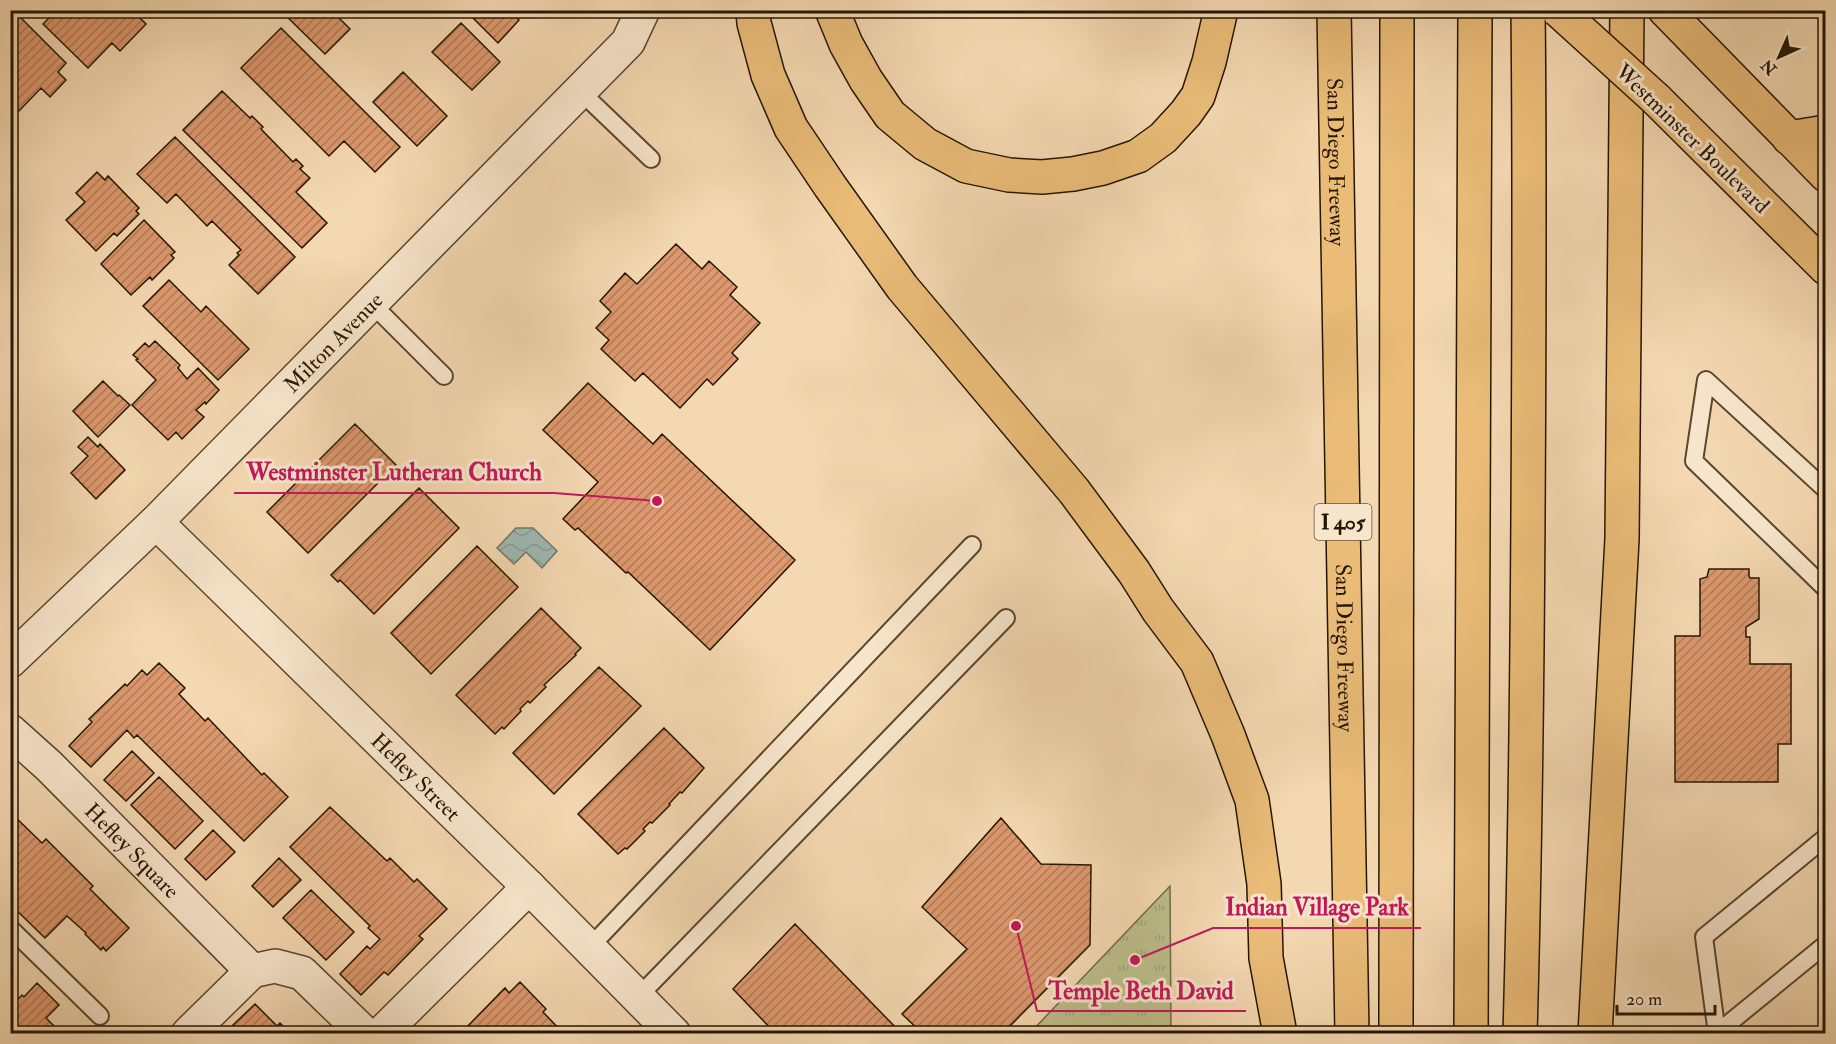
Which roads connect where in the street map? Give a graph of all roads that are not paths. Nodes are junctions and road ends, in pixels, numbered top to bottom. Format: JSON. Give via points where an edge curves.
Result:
{"nodes":[{"id":1,"x":643,"y":10,"type":"edge"},
{"id":2,"x":753,"y":10,"type":"edge"},
{"id":3,"x":832,"y":10,"type":"edge"},
{"id":4,"x":1221,"y":10,"type":"edge"},
{"id":5,"x":1334,"y":10,"type":"edge"},
{"id":6,"x":1397,"y":10,"type":"edge"},
{"id":7,"x":1475,"y":10,"type":"edge"},
{"id":8,"x":1528,"y":10,"type":"edge"},
{"id":9,"x":1558,"y":10,"type":"edge"},
{"id":10,"x":1627,"y":10,"type":"edge"},
{"id":11,"x":1665,"y":10,"type":"edge"},
{"id":12,"x":580,"y":91,"type":"junction"},
{"id":13,"x":1826,"y":132,"type":"edge"},
{"id":14,"x":1789,"y":138,"type":"junction"},
{"id":15,"x":651,"y":159,"type":"dead end"},
{"id":16,"x":1826,"y":175,"type":"edge"},
{"id":17,"x":1826,"y":268,"type":"edge"},
{"id":18,"x":371,"y":303,"type":"junction"},
{"id":19,"x":444,"y":376,"type":"dead end"},
{"id":20,"x":1826,"y":490,"type":"edge"},
{"id":21,"x":156,"y":522,"type":"junction"},
{"id":22,"x":972,"y":545,"type":"dead end"},
{"id":23,"x":1826,"y":589,"type":"edge"},
{"id":24,"x":1006,"y":618,"type":"dead end"},
{"id":25,"x":10,"y":661,"type":"edge"},
{"id":26,"x":10,"y":731,"type":"edge"},
{"id":27,"x":1826,"y":837,"type":"edge"},
{"id":28,"x":529,"y":887,"type":"junction"},
{"id":29,"x":10,"y":928,"type":"edge"},
{"id":30,"x":1826,"y":944,"type":"edge"},
{"id":31,"x":589,"y":948,"type":"junction"},
{"id":32,"x":252,"y":970,"type":"junction"},
{"id":33,"x":639,"y":998,"type":"junction"},
{"id":34,"x":100,"y":1016,"type":"dead end"},
{"id":35,"x":1717,"y":1033,"type":"edge"},
{"id":36,"x":188,"y":1034,"type":"edge"},
{"id":37,"x":365,"y":1034,"type":"edge"},
{"id":38,"x":381,"y":1034,"type":"edge"},
{"id":39,"x":674,"y":1034,"type":"edge"},
{"id":40,"x":1280,"y":1034,"type":"edge"},
{"id":41,"x":1352,"y":1034,"type":"edge"},
{"id":42,"x":1396,"y":1034,"type":"edge"},
{"id":43,"x":1471,"y":1034,"type":"edge"},
{"id":44,"x":1520,"y":1034,"type":"edge"},
{"id":45,"x":1595,"y":1034,"type":"edge"}],
"edges":[{"from":1,"to":12,"type":"street","name":"Milton Avenue","via":[[628,42]]},
{"from":2,"to":40,"type":"main road","via":[[768,75],[791,128],[830,186],[902,287],[1074,491],[1197,662],[1252,800],[1264,884],[1266,958]]},
{"from":3,"to":4,"type":"main road","via":[[846,44],[890,115],[924,144],[966,165],[1009,175],[1042,177],[1103,168],[1138,156],[1163,138],[1198,96]]},
{"from":5,"to":41,"type":"main road","name":"San Diego Freeway","number":"I 405"},
{"from":6,"to":42,"type":"main road"},
{"from":7,"to":43,"type":"main road"},
{"from":8,"to":44,"type":"main road","via":[[1527,693]]},
{"from":9,"to":17,"type":"main road","name":"Westminster Boulevard","bridge":true,"via":[[1656,99]]},
{"from":10,"to":45,"type":"main road","via":[[1622,539]]},
{"from":11,"to":14,"type":"main road"},
{"from":12,"to":15,"type":"lane"},
{"from":12,"to":18,"type":"street","name":"Milton Avenue"},
{"from":13,"to":14,"type":"main road"},
{"from":14,"to":16,"type":"main road"},
{"from":18,"to":19,"type":"lane"},
{"from":18,"to":21,"type":"street","name":"Milton Avenue"},
{"from":20,"to":23,"type":"lane","via":[[1706,380],[1694,462]]},
{"from":21,"to":25,"type":"street","name":"Milton Avenue"},
{"from":21,"to":28,"type":"street","name":"Hefley Street"},
{"from":22,"to":31,"type":"lane"},
{"from":24,"to":33,"type":"lane"},
{"from":26,"to":32,"type":"street","name":"Hefley Square"},
{"from":27,"to":35,"type":"lane","via":[[1704,937]]},
{"from":28,"to":31,"type":"street","name":"Hefley Street"},
{"from":28,"to":38,"type":"street"},
{"from":29,"to":34,"type":"lane"},
{"from":30,"to":35,"type":"lane"},
{"from":31,"to":33,"type":"street","name":"Hefley Street"},
{"from":32,"to":36,"type":"street"},
{"from":32,"to":37,"type":"street","via":[[275,966],[302,973]]},
{"from":33,"to":39,"type":"street","name":"Hefley Street"}]}
